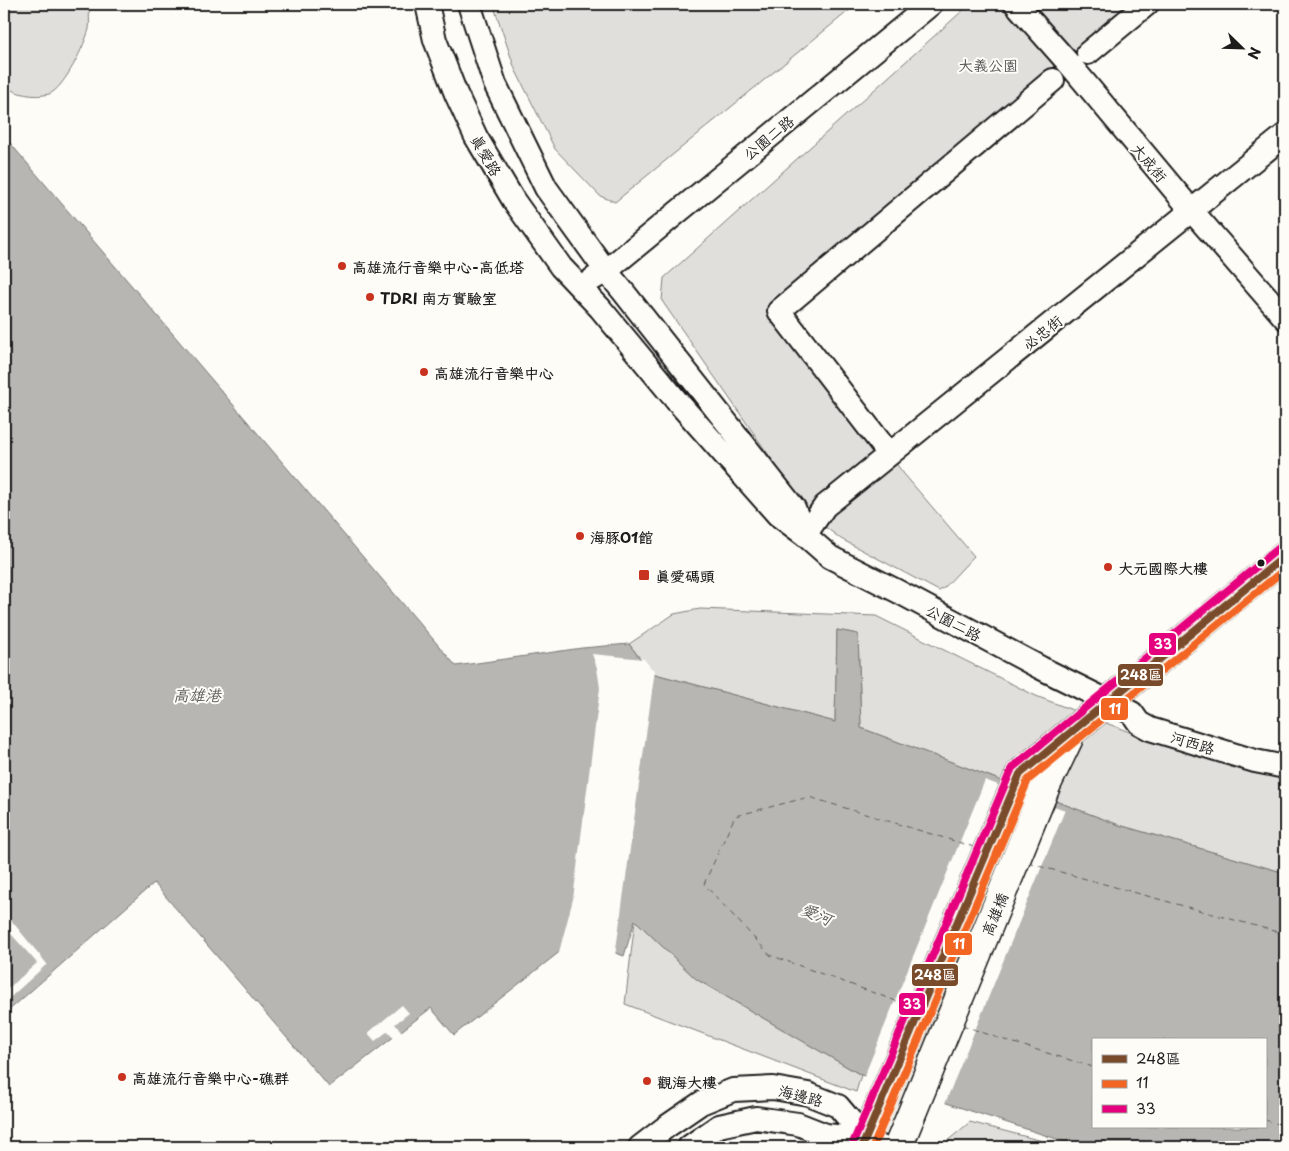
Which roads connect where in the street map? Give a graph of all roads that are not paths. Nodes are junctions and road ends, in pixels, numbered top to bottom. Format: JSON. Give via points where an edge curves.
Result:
{"nodes":[{"id":1,"x":427,"y":4,"type":"edge"},
{"id":2,"x":469,"y":4,"type":"edge"},
{"id":3,"x":931,"y":4,"type":"edge"},
{"id":4,"x":1016,"y":4,"type":"edge"},
{"id":5,"x":1148,"y":4,"type":"edge"},
{"id":6,"x":1088,"y":53,"type":"dead end"},
{"id":7,"x":1053,"y":80,"type":"dead end"},
{"id":8,"x":1285,"y":135,"type":"edge"},
{"id":9,"x":1192,"y":211,"type":"junction"},
{"id":10,"x":606,"y":271,"type":"junction"},
{"id":11,"x":580,"y":288,"type":"junction"},
{"id":12,"x":1285,"y":318,"type":"edge"},
{"id":13,"x":883,"y":446,"type":"dead end"},
{"id":14,"x":805,"y":534,"type":"junction"},
{"id":15,"x":1285,"y":556,"type":"edge"},
{"id":16,"x":1109,"y":702,"type":"junction"},
{"id":17,"x":1072,"y":732,"type":"junction"},
{"id":18,"x":1285,"y":767,"type":"edge"},
{"id":19,"x":870,"y":1145,"type":"edge"},
{"id":20,"x":640,"y":1147,"type":"edge"},
{"id":21,"x":689,"y":1147,"type":"edge"},
{"id":22,"x":898,"y":1147,"type":"edge"}],
"edges":[{"from":1,"to":11,"type":"street","name":"真愛路","via":[[435,40],[476,137],[514,201]]},
{"from":2,"to":10,"type":"street","via":[[495,84],[542,180]]},
{"from":3,"to":10,"type":"street","name":"公園二路"},
{"from":4,"to":9,"type":"street","name":"大成街"},
{"from":5,"to":6,"type":"street"},
{"from":7,"to":13,"type":"street","via":[[779,311]]},
{"from":8,"to":9,"type":"street","name":"必忠街"},
{"from":9,"to":12,"type":"street","name":"大成街"},
{"from":9,"to":14,"type":"street","name":"必忠街","via":[[830,503]]},
{"from":10,"to":11,"type":"street","name":"公園二路"},
{"from":10,"to":14,"type":"street","name":"公園二路","via":[[794,508]]},
{"from":11,"to":14,"type":"street","name":"公園二路","via":[[771,508]]},
{"from":14,"to":16,"type":"street","name":"公園二路","via":[[830,557]]},
{"from":15,"to":16,"type":"street"},
{"from":16,"to":17,"type":"street"},
{"from":16,"to":18,"type":"street","name":"河西路","via":[[1132,713],[1139,723],[1150,729]]},
{"from":17,"to":19,"type":"street","name":"高雄橋","via":[[1020,774],[888,1086]]},
{"from":17,"to":22,"type":"street","name":"高雄橋","via":[[1046,786]]},
{"from":19,"to":20,"type":"street","name":"海邊路","via":[[838,1106],[808,1094],[773,1088],[733,1090],[701,1103]]},
{"from":19,"to":21,"type":"street","name":"海邊路","via":[[826,1135],[798,1124],[756,1118],[719,1126]]}]}
